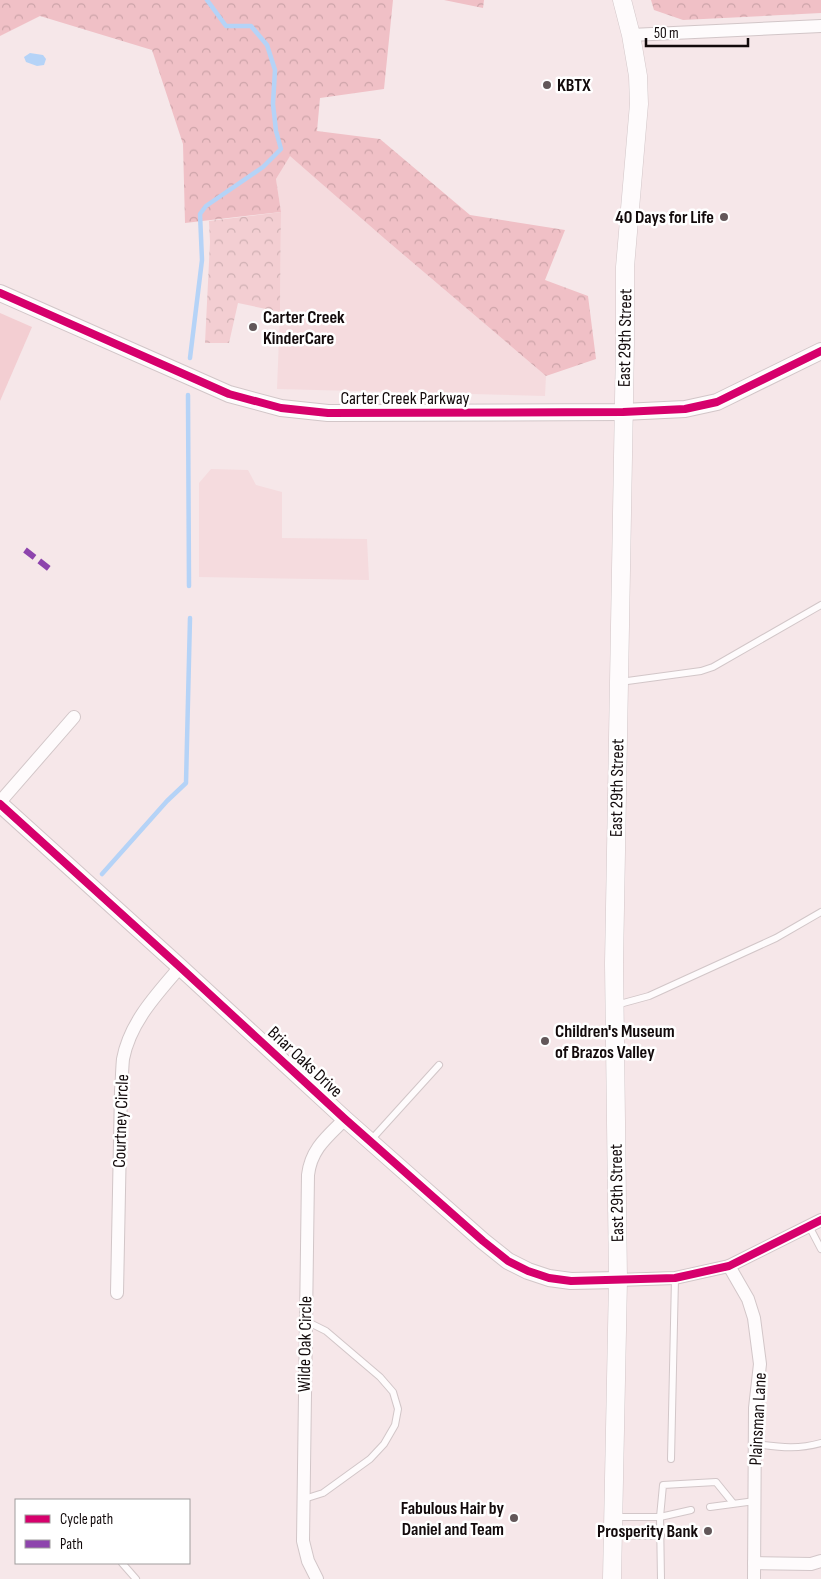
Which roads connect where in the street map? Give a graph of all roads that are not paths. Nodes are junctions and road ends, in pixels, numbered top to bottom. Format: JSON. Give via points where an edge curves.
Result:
{"nodes":[{"id":1,"x":622,"y":0,"type":"edge"},
{"id":2,"x":821,"y":26,"type":"edge"},
{"id":3,"x":632,"y":36,"type":"junction"},
{"id":4,"x":0,"y":294,"type":"edge"},
{"id":5,"x":821,"y":351,"type":"edge"},
{"id":6,"x":624,"y":412,"type":"junction"},
{"id":7,"x":821,"y":605,"type":"edge"},
{"id":8,"x":619,"y":682,"type":"junction"},
{"id":9,"x":74,"y":717,"type":"dead end"},
{"id":10,"x":0,"y":803,"type":"edge"},
{"id":11,"x":821,"y":912,"type":"edge"},
{"id":12,"x":180,"y":967,"type":"junction"},
{"id":13,"x":616,"y":1004,"type":"junction"},
{"id":14,"x":438,"y":1065,"type":"dead end"},
{"id":15,"x":345,"y":1119,"type":"junction"},
{"id":16,"x":370,"y":1141,"type":"junction"},
{"id":17,"x":815,"y":1223,"type":"edge"},
{"id":18,"x":821,"y":1249,"type":"edge"},
{"id":19,"x":729,"y":1266,"type":"junction"},
{"id":20,"x":675,"y":1278,"type":"junction"},
{"id":21,"x":618,"y":1280,"type":"junction"},
{"id":22,"x":117,"y":1293,"type":"dead end"},
{"id":23,"x":306,"y":1321,"type":"junction"},
{"id":24,"x":821,"y":1443,"type":"edge"},
{"id":25,"x":755,"y":1444,"type":"junction"},
{"id":26,"x":671,"y":1458,"type":"dead end"},
{"id":27,"x":304,"y":1499,"type":"junction"},
{"id":28,"x":755,"y":1502,"type":"junction"},
{"id":29,"x":733,"y":1503,"type":"junction"},
{"id":30,"x":710,"y":1507,"type":"dead end"},
{"id":31,"x":691,"y":1510,"type":"dead end"},
{"id":32,"x":660,"y":1516,"type":"junction"},
{"id":33,"x":613,"y":1517,"type":"junction"},
{"id":34,"x":612,"y":1535,"type":"junction"},
{"id":35,"x":660,"y":1536,"type":"junction"},
{"id":36,"x":821,"y":1560,"type":"edge"},
{"id":37,"x":754,"y":1563,"type":"junction"},
{"id":38,"x":123,"y":1564,"type":"edge"},
{"id":39,"x":136,"y":1579,"type":"edge"},
{"id":40,"x":316,"y":1579,"type":"edge"},
{"id":41,"x":612,"y":1579,"type":"edge"},
{"id":42,"x":661,"y":1579,"type":"edge"},
{"id":43,"x":754,"y":1579,"type":"edge"}],
"edges":[{"from":1,"to":3,"type":"main road","name":"East 29th Street"},
{"from":2,"to":3,"type":"street"},
{"from":3,"to":6,"type":"main road","name":"East 29th Street","via":[[639,104],[625,267]]},
{"from":4,"to":6,"type":"street","name":"Carter Creek Parkway","via":[[229,394],[281,408],[328,413]]},
{"from":5,"to":6,"type":"street","name":"Carter Creek Parkway","via":[[718,402],[685,409]]},
{"from":6,"to":8,"type":"main road","name":"East 29th Street"},
{"from":7,"to":8,"type":"lane","via":[[701,672]]},
{"from":8,"to":13,"type":"main road","name":"East 29th Street"},
{"from":9,"to":10,"type":"street"},
{"from":10,"to":12,"type":"street","name":"Briar Oaks Drive"},
{"from":11,"to":13,"type":"lane","via":[[776,938],[649,996]]},
{"from":12,"to":15,"type":"street","name":"Briar Oaks Drive"},
{"from":12,"to":22,"type":"street","name":"Courtney Circle","via":[[145,1008],[124,1057]]},
{"from":13,"to":21,"type":"main road","name":"East 29th Street"},
{"from":14,"to":16,"type":"lane"},
{"from":15,"to":16,"type":"street","name":"Briar Oaks Drive"},
{"from":15,"to":23,"type":"street","name":"Wilde Oak Circle","via":[[317,1147],[309,1162]]},
{"from":16,"to":21,"type":"street","name":"Briar Oaks Drive","via":[[508,1261],[528,1271],[571,1282]]},
{"from":17,"to":18,"type":"lane"},
{"from":17,"to":19,"type":"street"},
{"from":19,"to":20,"type":"street"},
{"from":19,"to":25,"type":"street","name":"Plainsman Lane","via":[[748,1299],[754,1318],[760,1364]]},
{"from":20,"to":21,"type":"street"},
{"from":20,"to":26,"type":"lane"},
{"from":21,"to":33,"type":"main road","name":"East 29th Street"},
{"from":23,"to":27,"type":"street","name":"Wilde Oak Circle"},
{"from":23,"to":27,"type":"lane","via":[[326,1331],[380,1377],[393,1392],[398,1409],[395,1425],[370,1459],[323,1493]]},
{"from":24,"to":25,"type":"lane","via":[[791,1448]]},
{"from":25,"to":28,"type":"street","name":"Plainsman Lane"},
{"from":27,"to":40,"type":"street","name":"Wilde Oak Circle","via":[[303,1541]]},
{"from":28,"to":29,"type":"lane"},
{"from":28,"to":37,"type":"street","name":"Plainsman Lane"},
{"from":29,"to":30,"type":"lane"},
{"from":29,"to":32,"type":"lane","via":[[716,1482],[663,1485]]},
{"from":31,"to":32,"type":"lane"},
{"from":32,"to":33,"type":"lane"},
{"from":32,"to":35,"type":"lane"},
{"from":33,"to":34,"type":"main road","name":"East 29th Street"},
{"from":34,"to":35,"type":"lane"},
{"from":34,"to":41,"type":"main road","name":"East 29th Street"},
{"from":35,"to":42,"type":"lane"},
{"from":36,"to":37,"type":"street","via":[[811,1564]]},
{"from":37,"to":43,"type":"street","name":"Plainsman Lane"},
{"from":38,"to":39,"type":"lane"}]}
